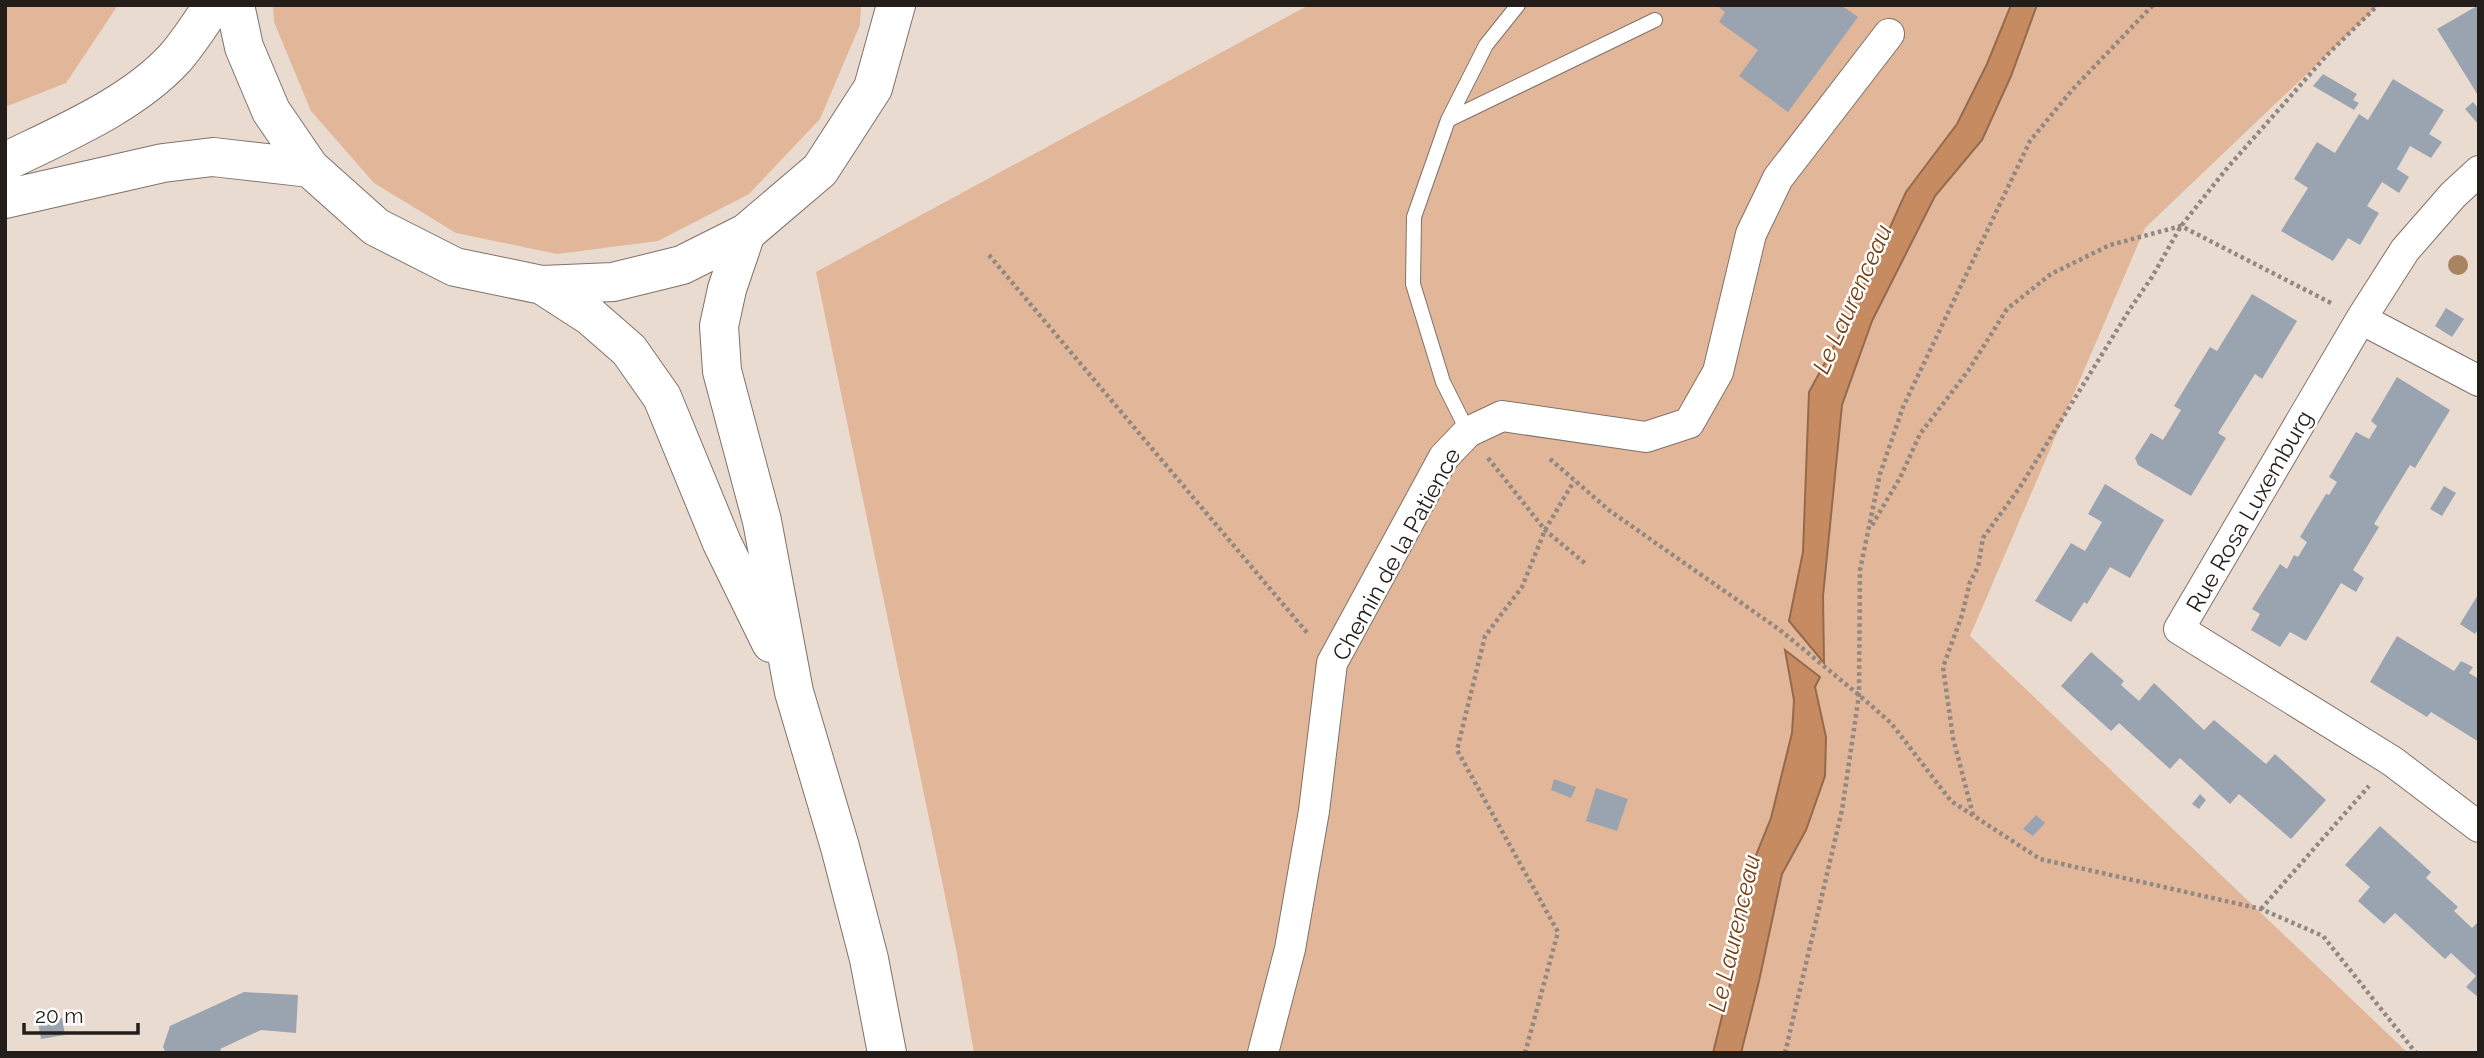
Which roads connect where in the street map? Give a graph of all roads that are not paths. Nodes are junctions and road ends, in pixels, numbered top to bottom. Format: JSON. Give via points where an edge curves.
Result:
{"nodes":[{"id":1,"x":213,"y":5,"type":"edge"},
{"id":2,"x":235,"y":5,"type":"edge"},
{"id":3,"x":896,"y":5,"type":"edge"},
{"id":4,"x":1518,"y":5,"type":"edge"},
{"id":5,"x":1655,"y":20,"type":"dead end"},
{"id":6,"x":1889,"y":34,"type":"dead end"},
{"id":7,"x":1448,"y":120,"type":"junction"},
{"id":8,"x":5,"y":162,"type":"edge"},
{"id":9,"x":310,"y":168,"type":"junction"},
{"id":10,"x":2479,"y":171,"type":"edge"},
{"id":11,"x":5,"y":199,"type":"edge"},
{"id":12,"x":746,"y":233,"type":"junction"},
{"id":13,"x":542,"y":285,"type":"junction"},
{"id":14,"x":2361,"y":319,"type":"junction"},
{"id":15,"x":2479,"y":381,"type":"edge"},
{"id":16,"x":1468,"y":432,"type":"junction"},
{"id":17,"x":794,"y":692,"type":"junction"},
{"id":18,"x":2479,"y":827,"type":"edge"},
{"id":19,"x":887,"y":1053,"type":"edge"},
{"id":20,"x":1263,"y":1053,"type":"edge"}],
"edges":[{"from":1,"to":8,"type":"main road","via":[[174,59],[138,89],[95,117]]},
{"from":2,"to":9,"type":"main road","via":[[244,47],[271,111]]},
{"from":3,"to":12,"type":"main road","via":[[873,88],[820,170]]},
{"from":4,"to":7,"type":"lane","via":[[1486,45]]},
{"from":5,"to":7,"type":"lane"},
{"from":6,"to":16,"type":"street","name":"Chemin de la Patience","via":[[1778,178],[1751,234],[1718,372],[1689,423],[1646,437],[1502,416]]},
{"from":7,"to":16,"type":"lane","via":[[1414,217],[1413,285],[1443,382]]},
{"from":9,"to":11,"type":"main road","via":[[214,157],[163,163]]},
{"from":9,"to":13,"type":"main road","via":[[376,227],[455,267]]},
{"from":10,"to":14,"type":"street","name":"Rue Rosa Luxemburg","via":[[2405,250]]},
{"from":12,"to":13,"type":"main road","via":[[682,265],[614,282]]},
{"from":12,"to":17,"type":"main road","via":[[719,326],[722,371],[762,521]]},
{"from":13,"to":17,"type":"main road","via":[[590,316],[629,350],[662,397],[722,543]]},
{"from":14,"to":15,"type":"street"},
{"from":14,"to":18,"type":"street","name":"Rue Rosa Luxemburg","via":[[2179,629],[2392,761]]},
{"from":16,"to":20,"type":"street","name":"Chemin de la Patience","via":[[1444,457],[1332,663],[1314,811],[1290,949]]},
{"from":17,"to":19,"type":"main road","via":[[869,959]]}]}
